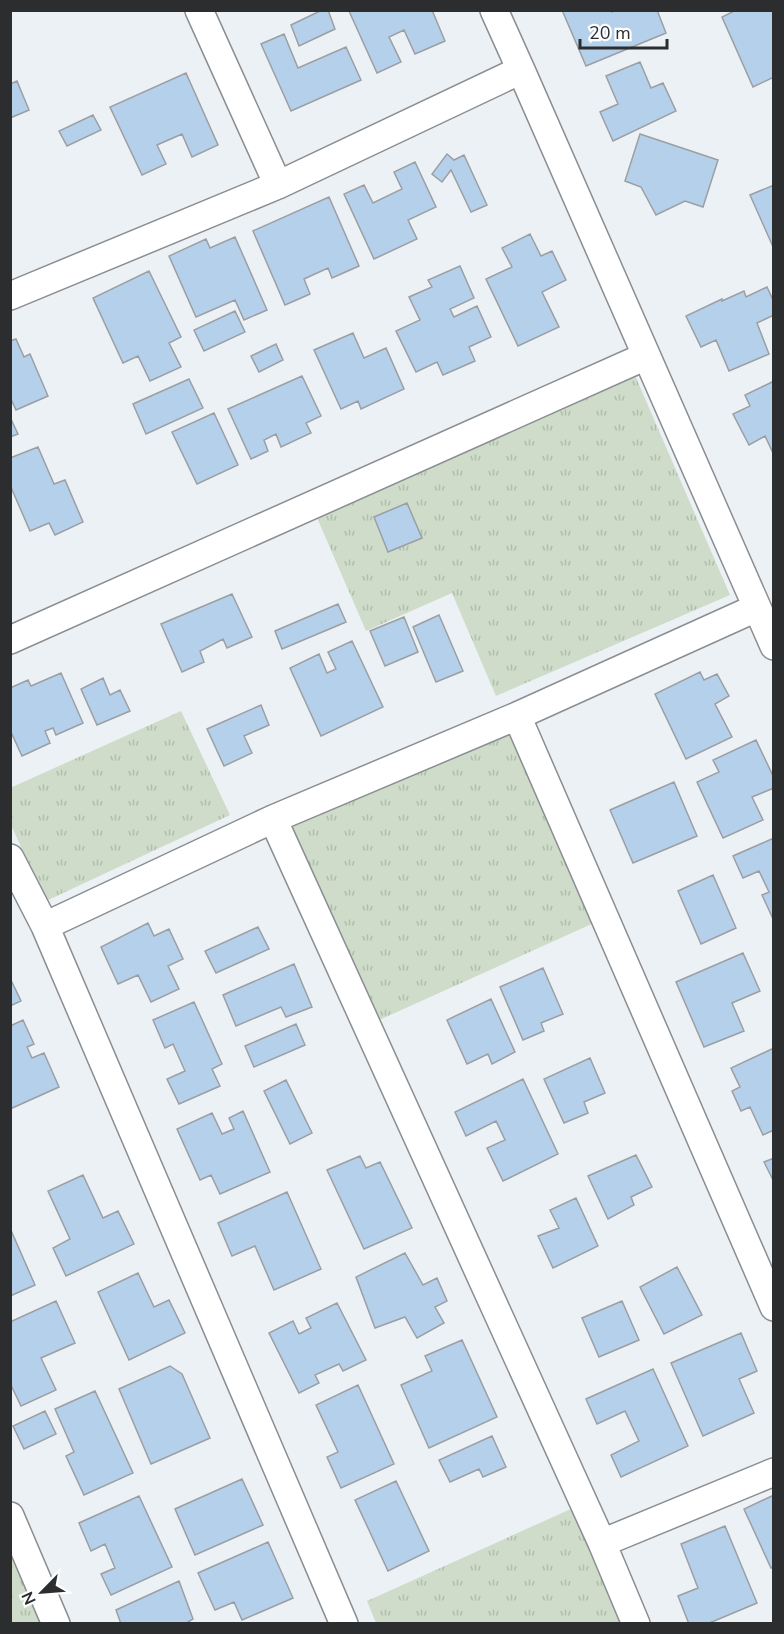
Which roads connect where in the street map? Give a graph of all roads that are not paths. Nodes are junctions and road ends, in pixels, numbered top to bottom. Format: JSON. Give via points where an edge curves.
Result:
{"nodes":[{"id":1,"x":199,"y":10,"type":"edge"},
{"id":2,"x":494,"y":10,"type":"edge"},
{"id":3,"x":521,"y":70,"type":"junction"},
{"id":4,"x":278,"y":185,"type":"junction"},
{"id":5,"x":10,"y":296,"type":"edge"},
{"id":6,"x":646,"y":356,"type":"junction"},
{"id":7,"x":756,"y":608,"type":"junction"},
{"id":8,"x":10,"y":640,"type":"edge"},
{"id":9,"x":774,"y":646,"type":"edge"},
{"id":10,"x":517,"y":716,"type":"junction"},
{"id":11,"x":273,"y":819,"type":"junction"},
{"id":12,"x":10,"y":858,"type":"edge"},
{"id":13,"x":45,"y":926,"type":"junction"},
{"id":14,"x":771,"y":1295,"type":"edge"},
{"id":15,"x":774,"y":1472,"type":"edge"},
{"id":16,"x":10,"y":1516,"type":"edge"},
{"id":17,"x":602,"y":1543,"type":"junction"},
{"id":18,"x":56,"y":1623,"type":"edge"},
{"id":19,"x":344,"y":1623,"type":"edge"},
{"id":20,"x":636,"y":1623,"type":"edge"}],
"edges":[{"from":1,"to":4,"type":"street"},
{"from":2,"to":3,"type":"street"},
{"from":3,"to":4,"type":"street"},
{"from":3,"to":6,"type":"street"},
{"from":4,"to":5,"type":"street"},
{"from":6,"to":7,"type":"street"},
{"from":6,"to":8,"type":"street"},
{"from":7,"to":9,"type":"street"},
{"from":7,"to":10,"type":"street"},
{"from":10,"to":11,"type":"street"},
{"from":10,"to":14,"type":"street"},
{"from":11,"to":13,"type":"street"},
{"from":11,"to":17,"type":"street"},
{"from":12,"to":13,"type":"street"},
{"from":13,"to":19,"type":"street"},
{"from":15,"to":17,"type":"street"},
{"from":16,"to":18,"type":"street"},
{"from":17,"to":20,"type":"street"}]}
